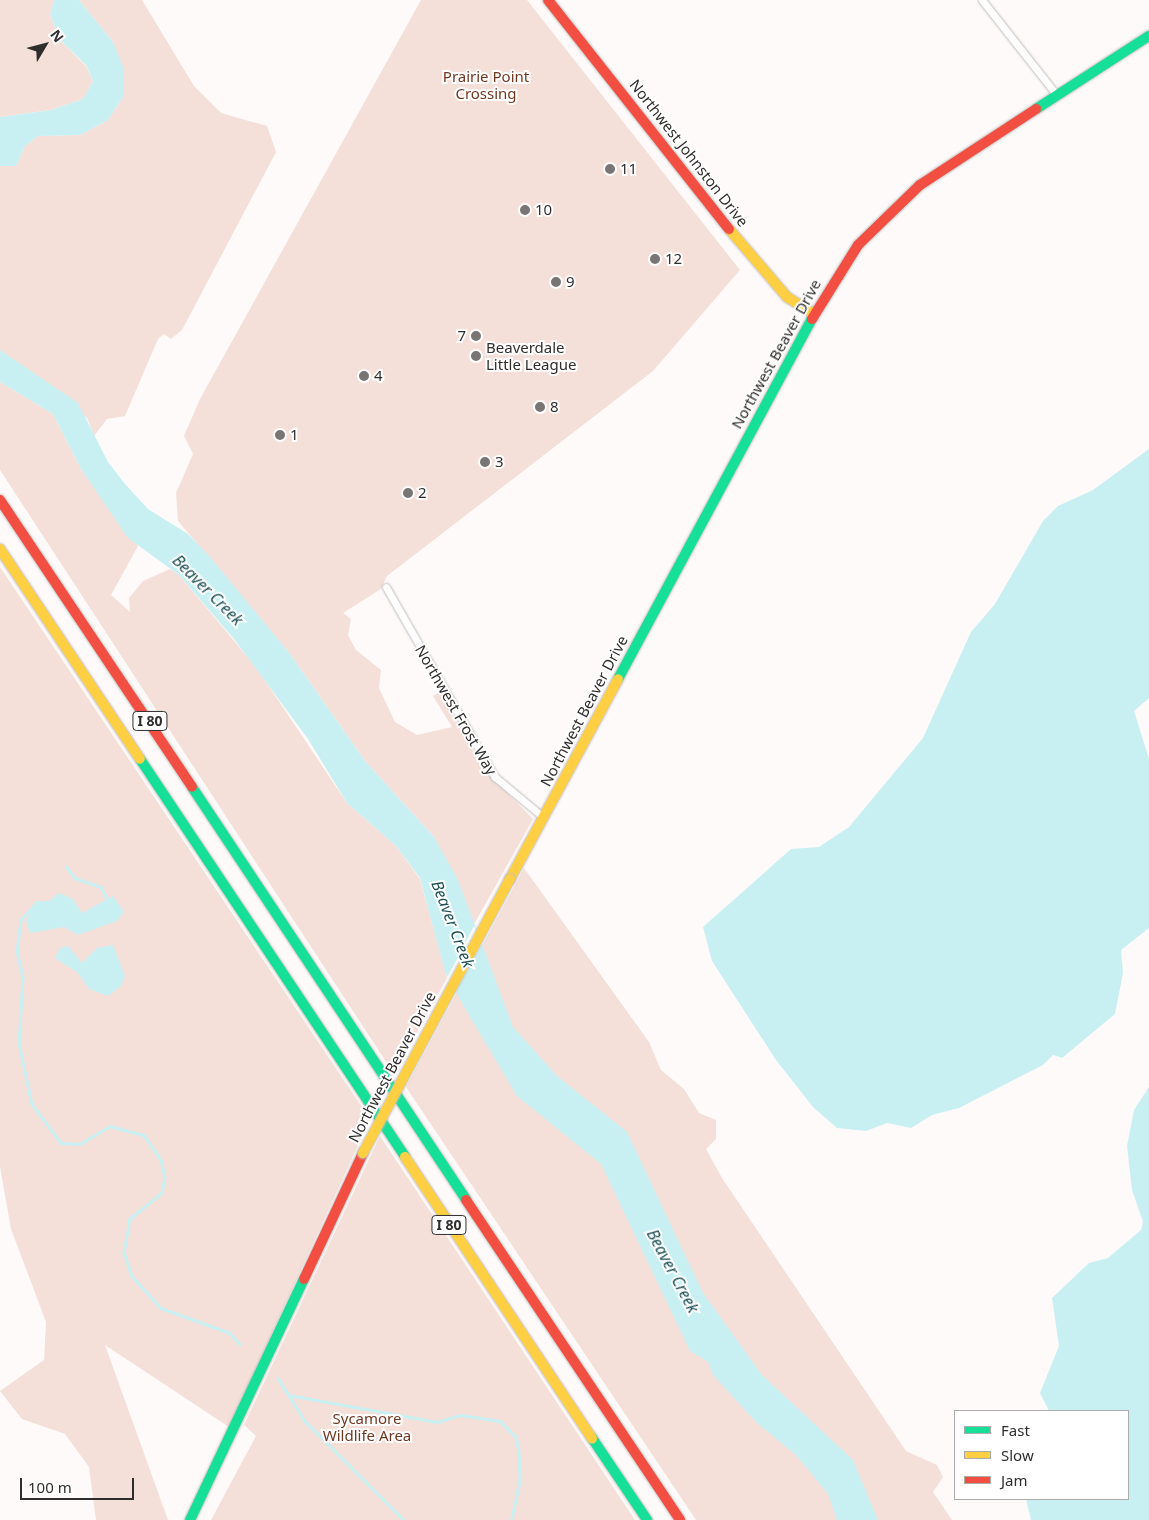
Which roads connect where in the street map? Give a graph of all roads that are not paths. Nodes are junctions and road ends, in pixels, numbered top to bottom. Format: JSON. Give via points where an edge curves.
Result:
{"nodes":[{"id":1,"x":548,"y":0,"type":"edge"},
{"id":2,"x":982,"y":0,"type":"edge"},
{"id":3,"x":1149,"y":36,"type":"edge"},
{"id":4,"x":1056,"y":94,"type":"junction"},
{"id":5,"x":814,"y":314,"type":"junction"},
{"id":6,"x":0,"y":500,"type":"edge"},
{"id":7,"x":0,"y":549,"type":"edge"},
{"id":8,"x":386,"y":587,"type":"dead end"},
{"id":9,"x":544,"y":817,"type":"junction"},
{"id":10,"x":190,"y":1520,"type":"edge"},
{"id":11,"x":647,"y":1520,"type":"edge"},
{"id":12,"x":680,"y":1520,"type":"edge"}],
"edges":[{"from":1,"to":5,"type":"main road","name":"Northwest Johnston Drive","via":[[765,275],[788,297]]},
{"from":2,"to":4,"type":"street"},
{"from":3,"to":4,"type":"main road","name":"Northwest Beaver Drive"},
{"from":4,"to":5,"type":"main road","name":"Northwest Beaver Drive","via":[[902,199],[858,245]]},
{"from":5,"to":9,"type":"main road","name":"Northwest Beaver Drive"},
{"from":6,"to":12,"type":"main road","number":"I 80"},
{"from":7,"to":11,"type":"main road","number":"I 80"},
{"from":8,"to":9,"type":"street","name":"Northwest Frost Way","via":[[495,777]]},
{"from":9,"to":10,"type":"main road","name":"Northwest Beaver Drive","bridge":true,"via":[[363,1153]]}]}
